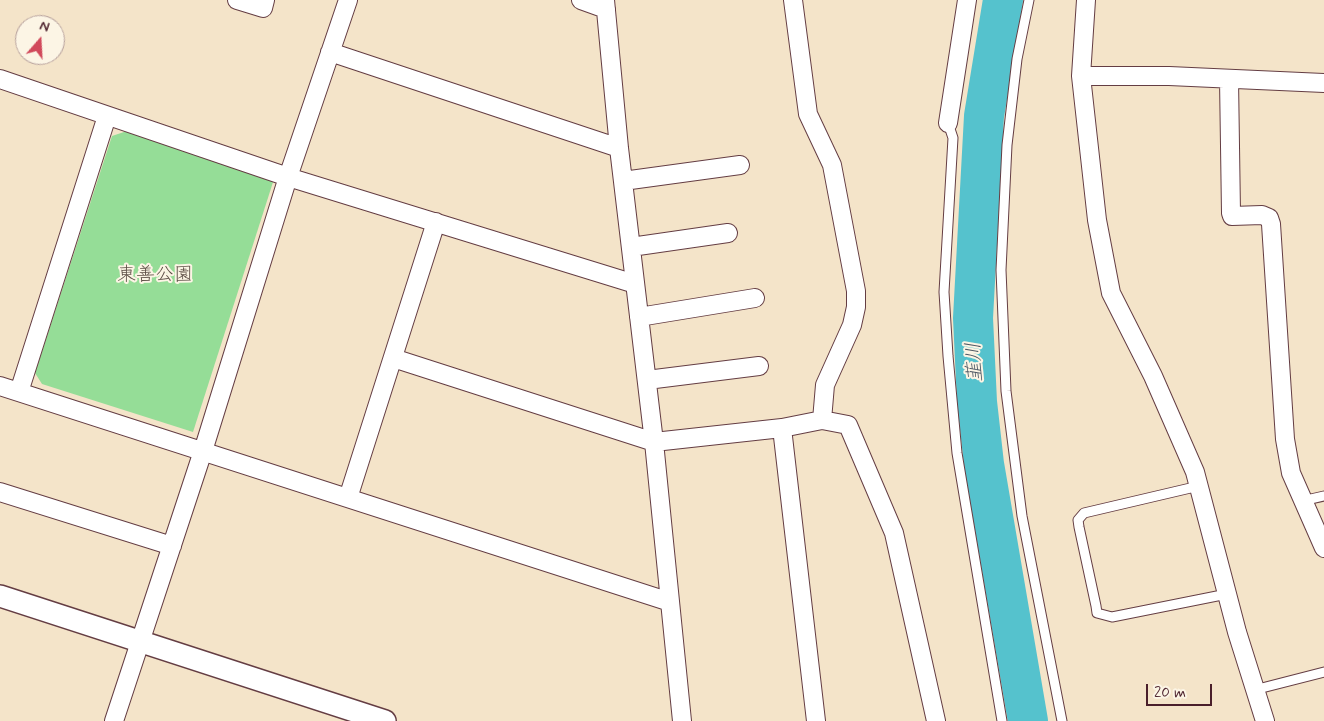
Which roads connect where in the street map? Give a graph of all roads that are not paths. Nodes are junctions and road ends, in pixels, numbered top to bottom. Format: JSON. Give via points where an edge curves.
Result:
{"nodes":[{"id":1,"x":237,"y":0,"type":"edge"},
{"id":2,"x":266,"y":0,"type":"edge"},
{"id":3,"x":348,"y":0,"type":"edge"},
{"id":4,"x":581,"y":0,"type":"edge"},
{"id":5,"x":793,"y":0,"type":"edge"},
{"id":6,"x":967,"y":0,"type":"edge"},
{"id":7,"x":1029,"y":0,"type":"edge"},
{"id":8,"x":1086,"y":0,"type":"edge"},
{"id":9,"x":605,"y":4,"type":"edge"},
{"id":10,"x":330,"y":52,"type":"junction"},
{"id":11,"x":1081,"y":76,"type":"junction"},
{"id":12,"x":0,"y":79,"type":"edge"},
{"id":13,"x":1229,"y":79,"type":"junction"},
{"id":14,"x":1324,"y":83,"type":"edge"},
{"id":15,"x":107,"y":116,"type":"junction"},
{"id":16,"x":948,"y":123,"type":"joint"},
{"id":17,"x":619,"y":148,"type":"junction"},
{"id":18,"x":740,"y":165,"type":"dead end"},
{"id":19,"x":288,"y":177,"type":"junction"},
{"id":20,"x":623,"y":181,"type":"junction"},
{"id":21,"x":436,"y":222,"type":"junction"},
{"id":22,"x":728,"y":234,"type":"dead end"},
{"id":23,"x":631,"y":247,"type":"junction"},
{"id":24,"x":635,"y":284,"type":"junction"},
{"id":25,"x":755,"y":298,"type":"dead end"},
{"id":26,"x":639,"y":317,"type":"junction"},
{"id":27,"x":392,"y":358,"type":"junction"},
{"id":28,"x":759,"y":366,"type":"dead end"},
{"id":29,"x":647,"y":380,"type":"junction"},
{"id":30,"x":0,"y":386,"type":"edge"},
{"id":31,"x":19,"y":392,"type":"junction"},
{"id":32,"x":822,"y":420,"type":"junction"},
{"id":33,"x":782,"y":428,"type":"junction"},
{"id":34,"x":654,"y":442,"type":"junction"},
{"id":35,"x":203,"y":451,"type":"junction"},
{"id":36,"x":1199,"y":486,"type":"junction"},
{"id":37,"x":0,"y":492,"type":"edge"},
{"id":38,"x":1324,"y":496,"type":"edge"},
{"id":39,"x":348,"y":498,"type":"junction"},
{"id":40,"x":1302,"y":501,"type":"junction"},
{"id":41,"x":172,"y":546,"type":"junction"},
{"id":42,"x":1324,"y":548,"type":"edge"},
{"id":43,"x":1227,"y":594,"type":"junction"},
{"id":44,"x":0,"y":596,"type":"edge"},
{"id":45,"x":670,"y":602,"type":"junction"},
{"id":46,"x":141,"y":642,"type":"junction"},
{"id":47,"x":1324,"y":672,"type":"edge"},
{"id":48,"x":1254,"y":690,"type":"junction"},
{"id":49,"x":114,"y":721,"type":"edge"},
{"id":50,"x":385,"y":721,"type":"edge"},
{"id":51,"x":682,"y":721,"type":"edge"},
{"id":52,"x":816,"y":721,"type":"edge"},
{"id":53,"x":936,"y":721,"type":"edge"},
{"id":54,"x":1002,"y":721,"type":"edge"},
{"id":55,"x":1062,"y":721,"type":"edge"},
{"id":56,"x":1265,"y":721,"type":"edge"}],
"edges":[{"from":1,"to":2,"type":"street","via":[[263,8]]},
{"from":3,"to":10,"type":"street"},
{"from":4,"to":9,"type":"street"},
{"from":5,"to":32,"type":"street","via":[[808,114],[832,165],[856,291],[852,325],[825,385]]},
{"from":6,"to":16,"type":"street"},
{"from":7,"to":55,"type":"lane","via":[[1017,59],[1007,145],[1001,270],[1006,391],[1022,516]]},
{"from":8,"to":11,"type":"street"},
{"from":9,"to":17,"type":"street"},
{"from":10,"to":17,"type":"street"},
{"from":10,"to":19,"type":"street"},
{"from":11,"to":13,"type":"street"},
{"from":11,"to":36,"type":"street","via":[[1097,220],[1111,293],[1186,449]]},
{"from":12,"to":15,"type":"street"},
{"from":13,"to":14,"type":"street"},
{"from":13,"to":40,"type":"street","via":[[1230,212],[1232,216],[1262,215],[1272,224],[1285,439],[1291,473]]},
{"from":15,"to":19,"type":"street"},
{"from":15,"to":31,"type":"street"},
{"from":16,"to":54,"type":"lane","via":[[953,138],[944,292],[948,356],[957,453]]},
{"from":17,"to":20,"type":"street"},
{"from":18,"to":20,"type":"street"},
{"from":19,"to":21,"type":"street"},
{"from":19,"to":35,"type":"street"},
{"from":20,"to":23,"type":"street"},
{"from":21,"to":24,"type":"street"},
{"from":21,"to":27,"type":"street"},
{"from":22,"to":23,"type":"street"},
{"from":23,"to":24,"type":"street"},
{"from":24,"to":26,"type":"street"},
{"from":25,"to":26,"type":"street"},
{"from":26,"to":29,"type":"street"},
{"from":27,"to":34,"type":"street"},
{"from":27,"to":39,"type":"street"},
{"from":28,"to":29,"type":"street"},
{"from":29,"to":34,"type":"street"},
{"from":30,"to":31,"type":"street"},
{"from":31,"to":35,"type":"street"},
{"from":32,"to":33,"type":"street"},
{"from":32,"to":53,"type":"street","via":[[848,424],[894,533]]},
{"from":33,"to":34,"type":"street"},
{"from":33,"to":52,"type":"street"},
{"from":34,"to":45,"type":"street"},
{"from":35,"to":39,"type":"street"},
{"from":35,"to":41,"type":"street"},
{"from":36,"to":43,"type":"street"},
{"from":36,"to":43,"type":"lane","via":[[1084,513],[1078,520],[1097,613],[1112,617]]},
{"from":37,"to":41,"type":"street"},
{"from":38,"to":40,"type":"lane"},
{"from":39,"to":45,"type":"street"},
{"from":40,"to":42,"type":"street"},
{"from":41,"to":46,"type":"street"},
{"from":43,"to":48,"type":"street"},
{"from":44,"to":46,"type":"street"},
{"from":45,"to":51,"type":"street"},
{"from":46,"to":49,"type":"street"},
{"from":46,"to":50,"type":"street"},
{"from":47,"to":48,"type":"lane"},
{"from":48,"to":56,"type":"street"}]}
